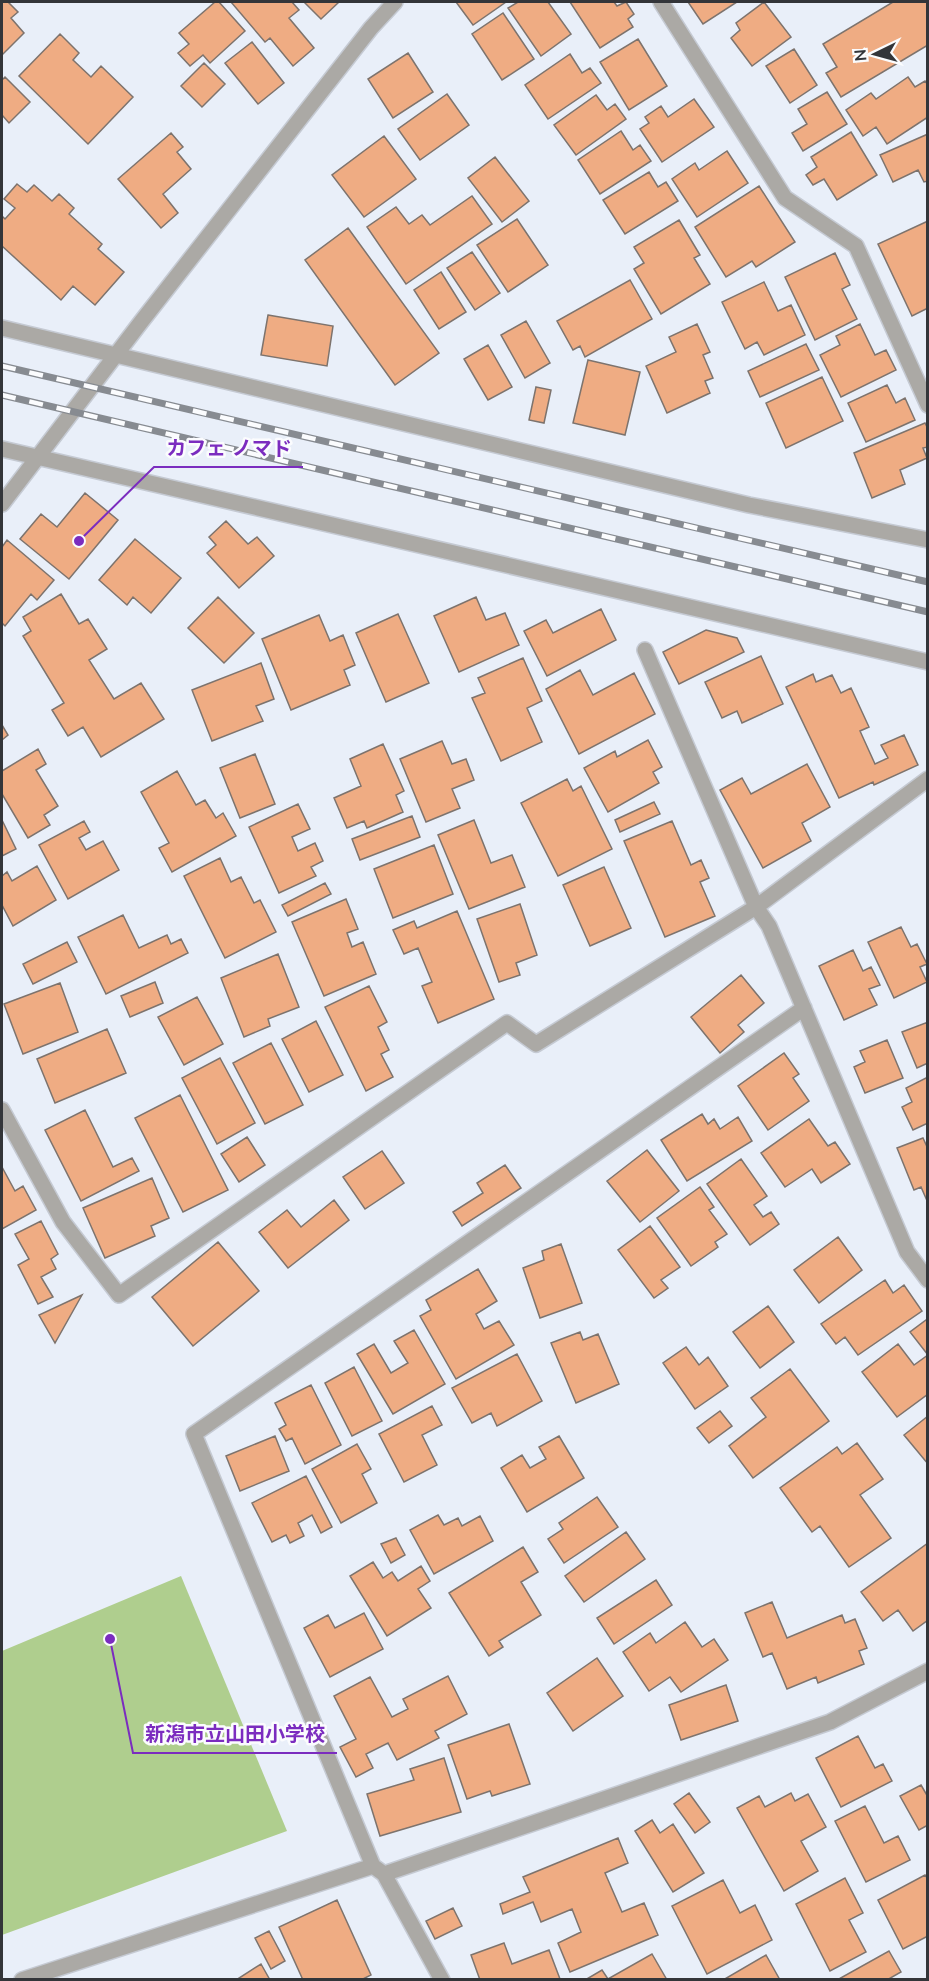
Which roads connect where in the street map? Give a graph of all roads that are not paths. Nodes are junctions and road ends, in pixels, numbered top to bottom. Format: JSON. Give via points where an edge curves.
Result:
{"nodes":[{"id":1,"x":395,"y":2,"type":"edge"},
{"id":2,"x":661,"y":2,"type":"edge"},
{"id":3,"x":2,"y":328,"type":"edge"},
{"id":4,"x":116,"y":354,"type":"junction"},
{"id":5,"x":927,"y":405,"type":"edge"},
{"id":6,"x":2,"y":449,"type":"edge"},
{"id":7,"x":38,"y":457,"type":"junction"},
{"id":8,"x":2,"y":504,"type":"edge"},
{"id":9,"x":927,"y":540,"type":"edge"},
{"id":10,"x":645,"y":650,"type":"dead end"},
{"id":11,"x":927,"y":662,"type":"edge"},
{"id":12,"x":927,"y":779,"type":"edge"},
{"id":13,"x":756,"y":907,"type":"junction"},
{"id":14,"x":804,"y":1008,"type":"junction"},
{"id":15,"x":2,"y":1110,"type":"edge"},
{"id":16,"x":927,"y":1280,"type":"edge"},
{"id":17,"x":927,"y":1671,"type":"edge"},
{"id":18,"x":378,"y":1870,"type":"junction"},
{"id":19,"x":22,"y":1980,"type":"edge"},
{"id":20,"x":442,"y":1980,"type":"edge"}],
"edges":[{"from":1,"to":4,"type":"street","via":[[370,28]]},
{"from":2,"to":5,"type":"street","via":[[785,198],[856,246]]},
{"from":3,"to":4,"type":"street"},
{"from":4,"to":7,"type":"street"},
{"from":4,"to":9,"type":"street","via":[[749,505]]},
{"from":6,"to":7,"type":"street"},
{"from":7,"to":8,"type":"street"},
{"from":7,"to":11,"type":"street"},
{"from":10,"to":13,"type":"street"},
{"from":12,"to":13,"type":"street"},
{"from":13,"to":14,"type":"street","via":[[769,926]]},
{"from":13,"to":15,"type":"street","via":[[536,1044],[507,1023],[118,1295],[63,1222]]},
{"from":14,"to":16,"type":"street","via":[[906,1252]]},
{"from":14,"to":18,"type":"street","via":[[194,1434]]},
{"from":17,"to":18,"type":"street","via":[[830,1722]]},
{"from":18,"to":19,"type":"street"},
{"from":18,"to":20,"type":"street"}]}
